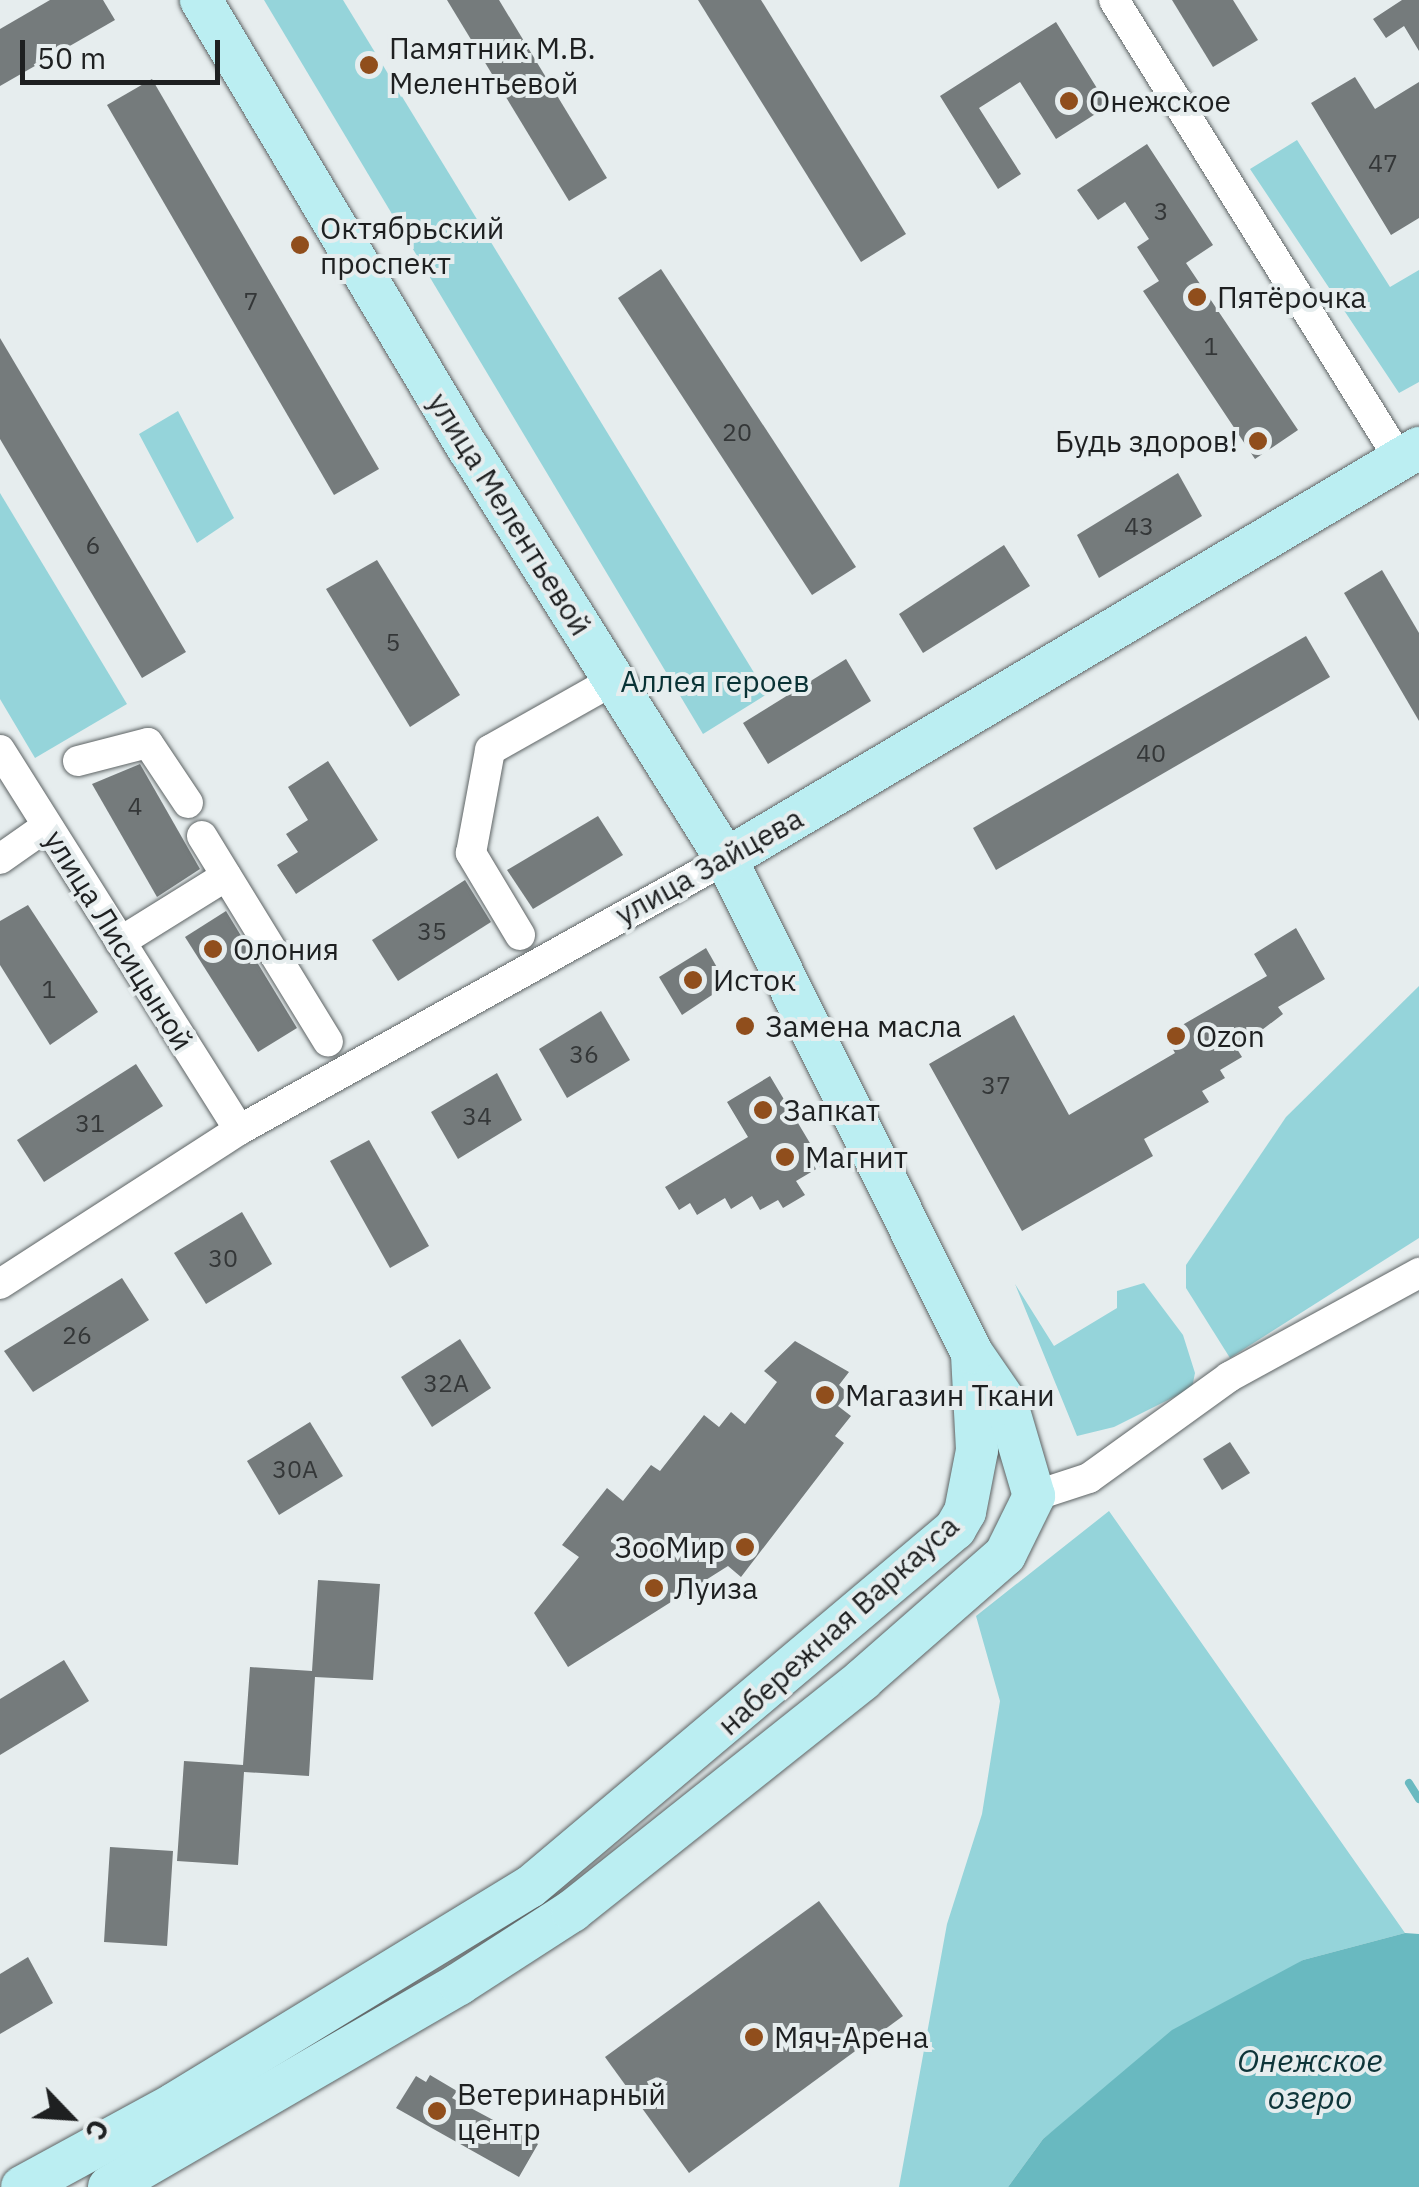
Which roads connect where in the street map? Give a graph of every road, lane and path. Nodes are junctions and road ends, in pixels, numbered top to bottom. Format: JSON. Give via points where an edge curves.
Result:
{"nodes":[{"id":1,"x":201,"y":0,"type":"edge"},
{"id":2,"x":1114,"y":0,"type":"edge"},
{"id":3,"x":1409,"y":454,"type":"edge"},
{"id":4,"x":614,"y":680,"type":"junction"},
{"id":5,"x":0,"y":750,"type":"edge"},
{"id":6,"x":78,"y":761,"type":"dead end"},
{"id":7,"x":188,"y":804,"type":"dead end"},
{"id":8,"x":47,"y":826,"type":"junction"},
{"id":9,"x":202,"y":836,"type":"dead end"},
{"id":10,"x":0,"y":859,"type":"edge"},
{"id":11,"x":726,"y":859,"type":"junction"},
{"id":12,"x":226,"y":876,"type":"junction"},
{"id":13,"x":520,"y":935,"type":"dead end"},
{"id":14,"x":120,"y":942,"type":"junction"},
{"id":15,"x":328,"y":1042,"type":"dead end"},
{"id":16,"x":239,"y":1130,"type":"junction"},
{"id":17,"x":1419,"y":1272,"type":"edge"},
{"id":18,"x":0,"y":1284,"type":"edge"},
{"id":19,"x":972,"y":1353,"type":"junction"},
{"id":20,"x":970,"y":1494,"type":"junction"},
{"id":21,"x":1029,"y":1512,"type":"junction"},
{"id":22,"x":22,"y":2187,"type":"edge"},
{"id":23,"x":109,"y":2187,"type":"edge"}],
"edges":[{"from":1,"to":4,"type":"main road","name":"улица Мелентьевой"},
{"from":2,"to":3,"type":"street"},
{"from":3,"to":11,"type":"main road","name":"улица Зайцева"},
{"from":4,"to":11,"type":"main road","name":"улица Мелентьевой"},
{"from":4,"to":13,"type":"street","via":[[490,750],[471,853]]},
{"from":5,"to":8,"type":"street","name":"улица Лисицыной"},
{"from":6,"to":7,"type":"street","via":[[148,743]]},
{"from":8,"to":10,"type":"street"},
{"from":8,"to":14,"type":"street","name":"улица Лисицыной"},
{"from":9,"to":12,"type":"street"},
{"from":11,"to":16,"type":"street","name":"улица Зайцева"},
{"from":11,"to":19,"type":"main road","name":"улица Мелентьевой"},
{"from":12,"to":14,"type":"street"},
{"from":12,"to":15,"type":"street"},
{"from":14,"to":16,"type":"street","name":"улица Лисицыной"},
{"from":16,"to":18,"type":"street","name":"улица Зайцева"},
{"from":17,"to":21,"type":"street","via":[[1229,1377],[1089,1478]]},
{"from":19,"to":20,"type":"main road","name":"набережная Варкауса","via":[[977,1450]]},
{"from":19,"to":21,"type":"main road","via":[[1007,1404]]},
{"from":20,"to":21,"type":"main road","via":[[1003,1477]]},
{"from":20,"to":22,"type":"main road","name":"набережная Варкауса","via":[[955,1529],[530,1887],[260,2053]]},
{"from":21,"to":23,"type":"main road","name":"набережная Варкауса","via":[[1005,1555],[862,1680],[572,1911]]}]}
